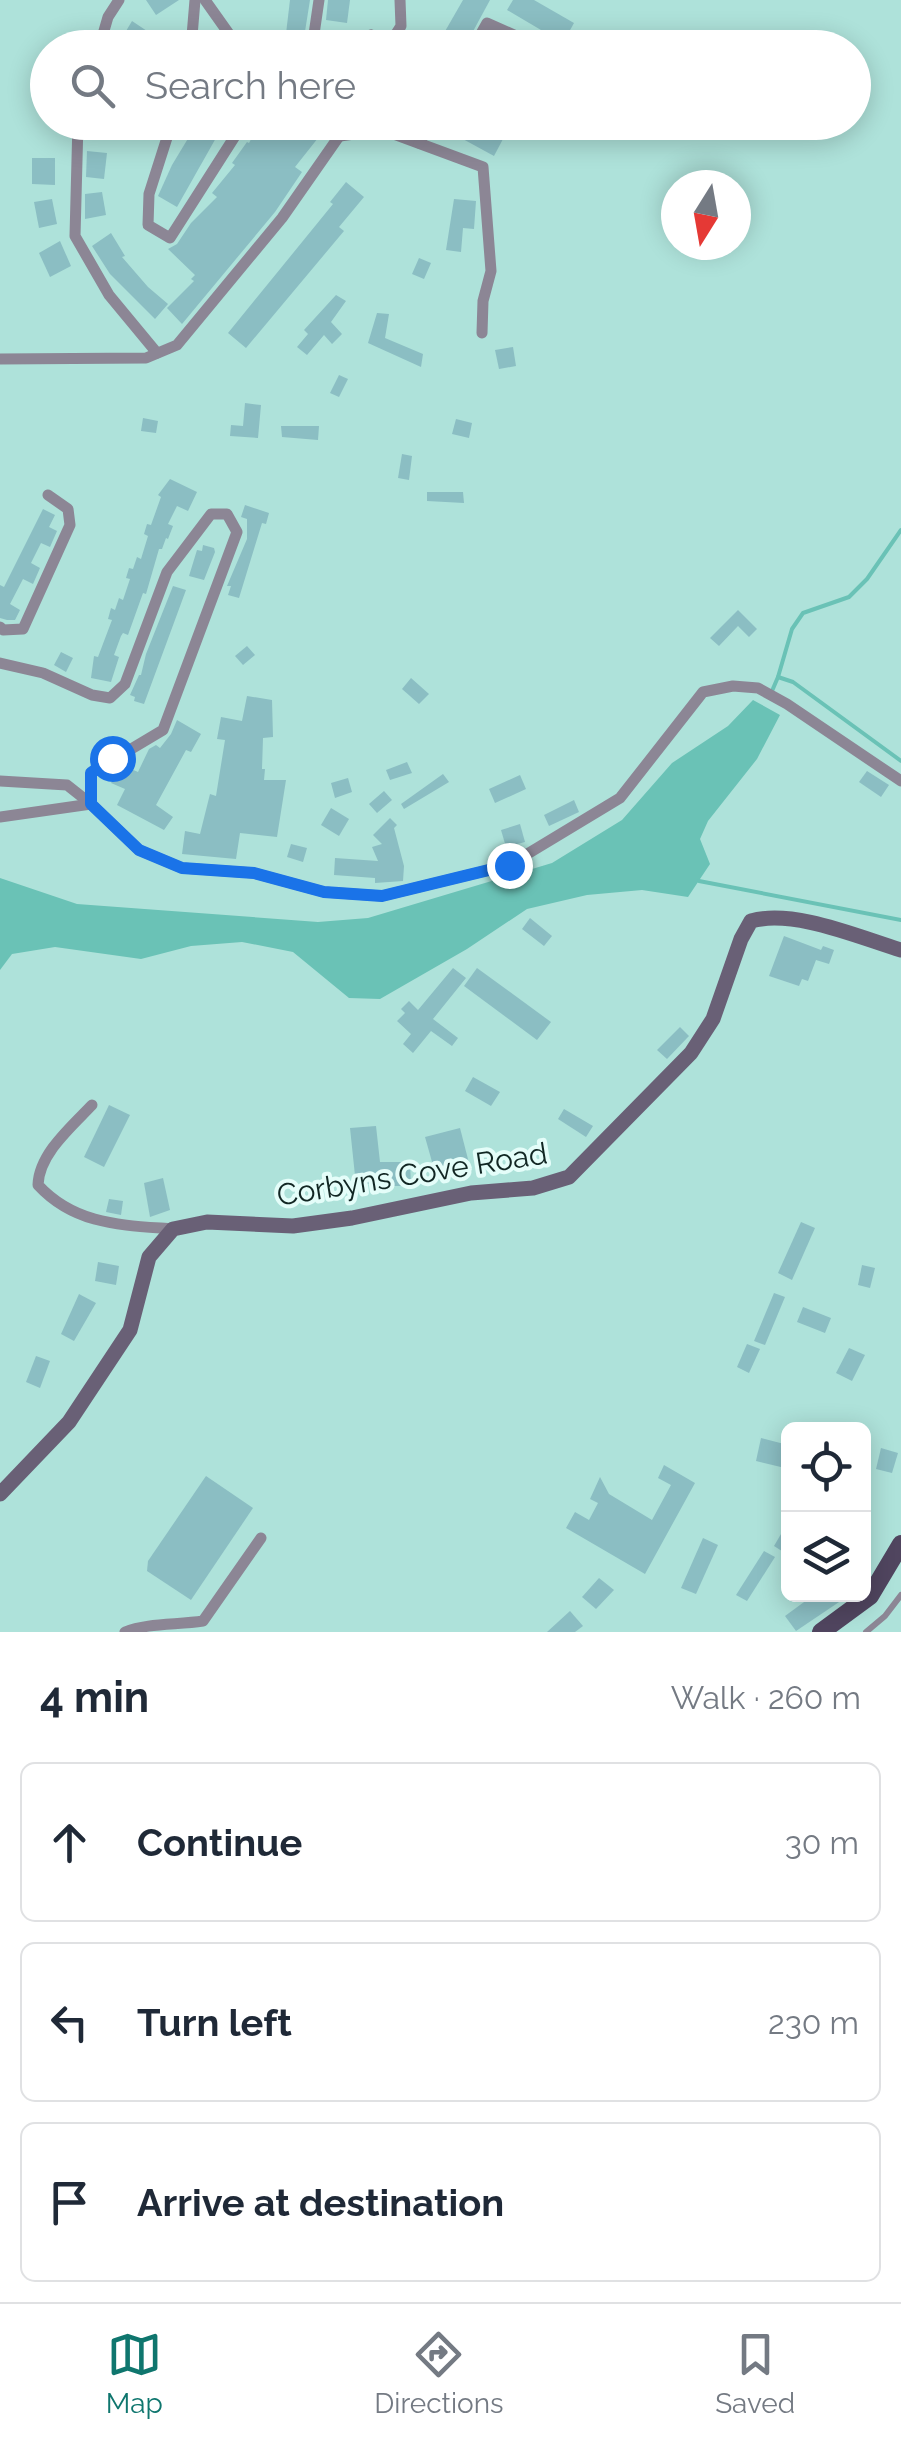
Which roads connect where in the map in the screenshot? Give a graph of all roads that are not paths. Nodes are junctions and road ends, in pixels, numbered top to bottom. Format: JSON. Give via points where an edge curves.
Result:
{"nodes":[{"id":1,"x":119,"y":0,"type":"edge"},
{"id":2,"x":195,"y":0,"type":"edge"},
{"id":3,"x":205,"y":0,"type":"edge"},
{"id":4,"x":319,"y":0,"type":"edge"},
{"id":5,"x":400,"y":0,"type":"edge"},
{"id":6,"x":104,"y":30,"type":"edge"},
{"id":7,"x":192,"y":30,"type":"edge"},
{"id":8,"x":227,"y":30,"type":"edge"},
{"id":9,"x":315,"y":30,"type":"edge"},
{"id":10,"x":397,"y":30,"type":"edge"},
{"id":11,"x":483,"y":30,"type":"edge"},
{"id":12,"x":503,"y":30,"type":"edge"},
{"id":13,"x":78,"y":140,"type":"edge"},
{"id":14,"x":166,"y":140,"type":"edge"},
{"id":15,"x":233,"y":140,"type":"edge"},
{"id":16,"x":337,"y":140,"type":"edge"},
{"id":17,"x":409,"y":140,"type":"edge"},
{"id":18,"x":421,"y":140,"type":"edge"},
{"id":19,"x":419,"y":144,"type":"junction"},
{"id":20,"x":482,"y":333,"type":"dead end"},
{"id":21,"x":157,"y":354,"type":"junction"},
{"id":22,"x":0,"y":359,"type":"edge"},
{"id":23,"x":48,"y":495,"type":"dead end"},
{"id":24,"x":0,"y":628,"type":"edge"},
{"id":25,"x":0,"y":662,"type":"edge"},
{"id":26,"x":0,"y":781,"type":"edge"},
{"id":27,"x":901,"y":781,"type":"edge"},
{"id":28,"x":91,"y":804,"type":"junction"},
{"id":29,"x":0,"y":817,"type":"edge"},
{"id":30,"x":901,"y":950,"type":"edge"},
{"id":31,"x":92,"y":1105,"type":"dead end"},
{"id":32,"x":172,"y":1229,"type":"junction"},
{"id":33,"x":0,"y":1494,"type":"edge"},
{"id":34,"x":260,"y":1538,"type":"dead end"},
{"id":35,"x":901,"y":1544,"type":"edge"},
{"id":36,"x":901,"y":1595,"type":"edge"},
{"id":37,"x":124,"y":1632,"type":"edge"},
{"id":38,"x":821,"y":1632,"type":"edge"},
{"id":39,"x":866,"y":1632,"type":"edge"}],
"edges":[{"from":1,"to":6,"type":"street"},
{"from":2,"to":7,"type":"street"},
{"from":3,"to":8,"type":"street"},
{"from":4,"to":9,"type":"street"},
{"from":5,"to":10,"type":"street"},
{"from":11,"to":12,"type":"street","via":[[487,23]]},
{"from":13,"to":21,"type":"street","via":[[75,236],[109,295]]},
{"from":14,"to":15,"type":"street","via":[[149,194],[148,225],[170,238]]},
{"from":16,"to":21,"type":"street","via":[[177,345]]},
{"from":17,"to":19,"type":"street"},
{"from":18,"to":19,"type":"street"},
{"from":19,"to":20,"type":"street","via":[[483,167],[491,270]]},
{"from":21,"to":22,"type":"street"},
{"from":23,"to":24,"type":"street","via":[[68,509],[70,525],[23,629]]},
{"from":25,"to":28,"type":"street","via":[[110,698],[125,684],[167,572],[211,514],[227,514],[237,532],[163,730],[91,773]]},
{"from":26,"to":28,"type":"street","via":[[67,785]]},
{"from":27,"to":28,"type":"street","via":[[758,688],[702,692],[620,798],[509,865],[382,896],[324,892],[254,873],[182,868],[139,850]]},
{"from":28,"to":29,"type":"street"},
{"from":30,"to":32,"type":"main road","name":"Corbyns Cove Road","via":[[790,918],[751,921],[713,1019],[691,1052],[569,1176],[533,1188],[293,1226],[208,1222]]},
{"from":31,"to":32,"type":"street","via":[[60,1139],[38,1173],[38,1185],[56,1205],[106,1223]]},
{"from":32,"to":33,"type":"main road","via":[[150,1257],[130,1330],[69,1422]]},
{"from":34,"to":37,"type":"street","via":[[203,1620]]},
{"from":35,"to":38,"type":"main road","via":[[870,1596]]},
{"from":36,"to":39,"type":"lane"}]}
